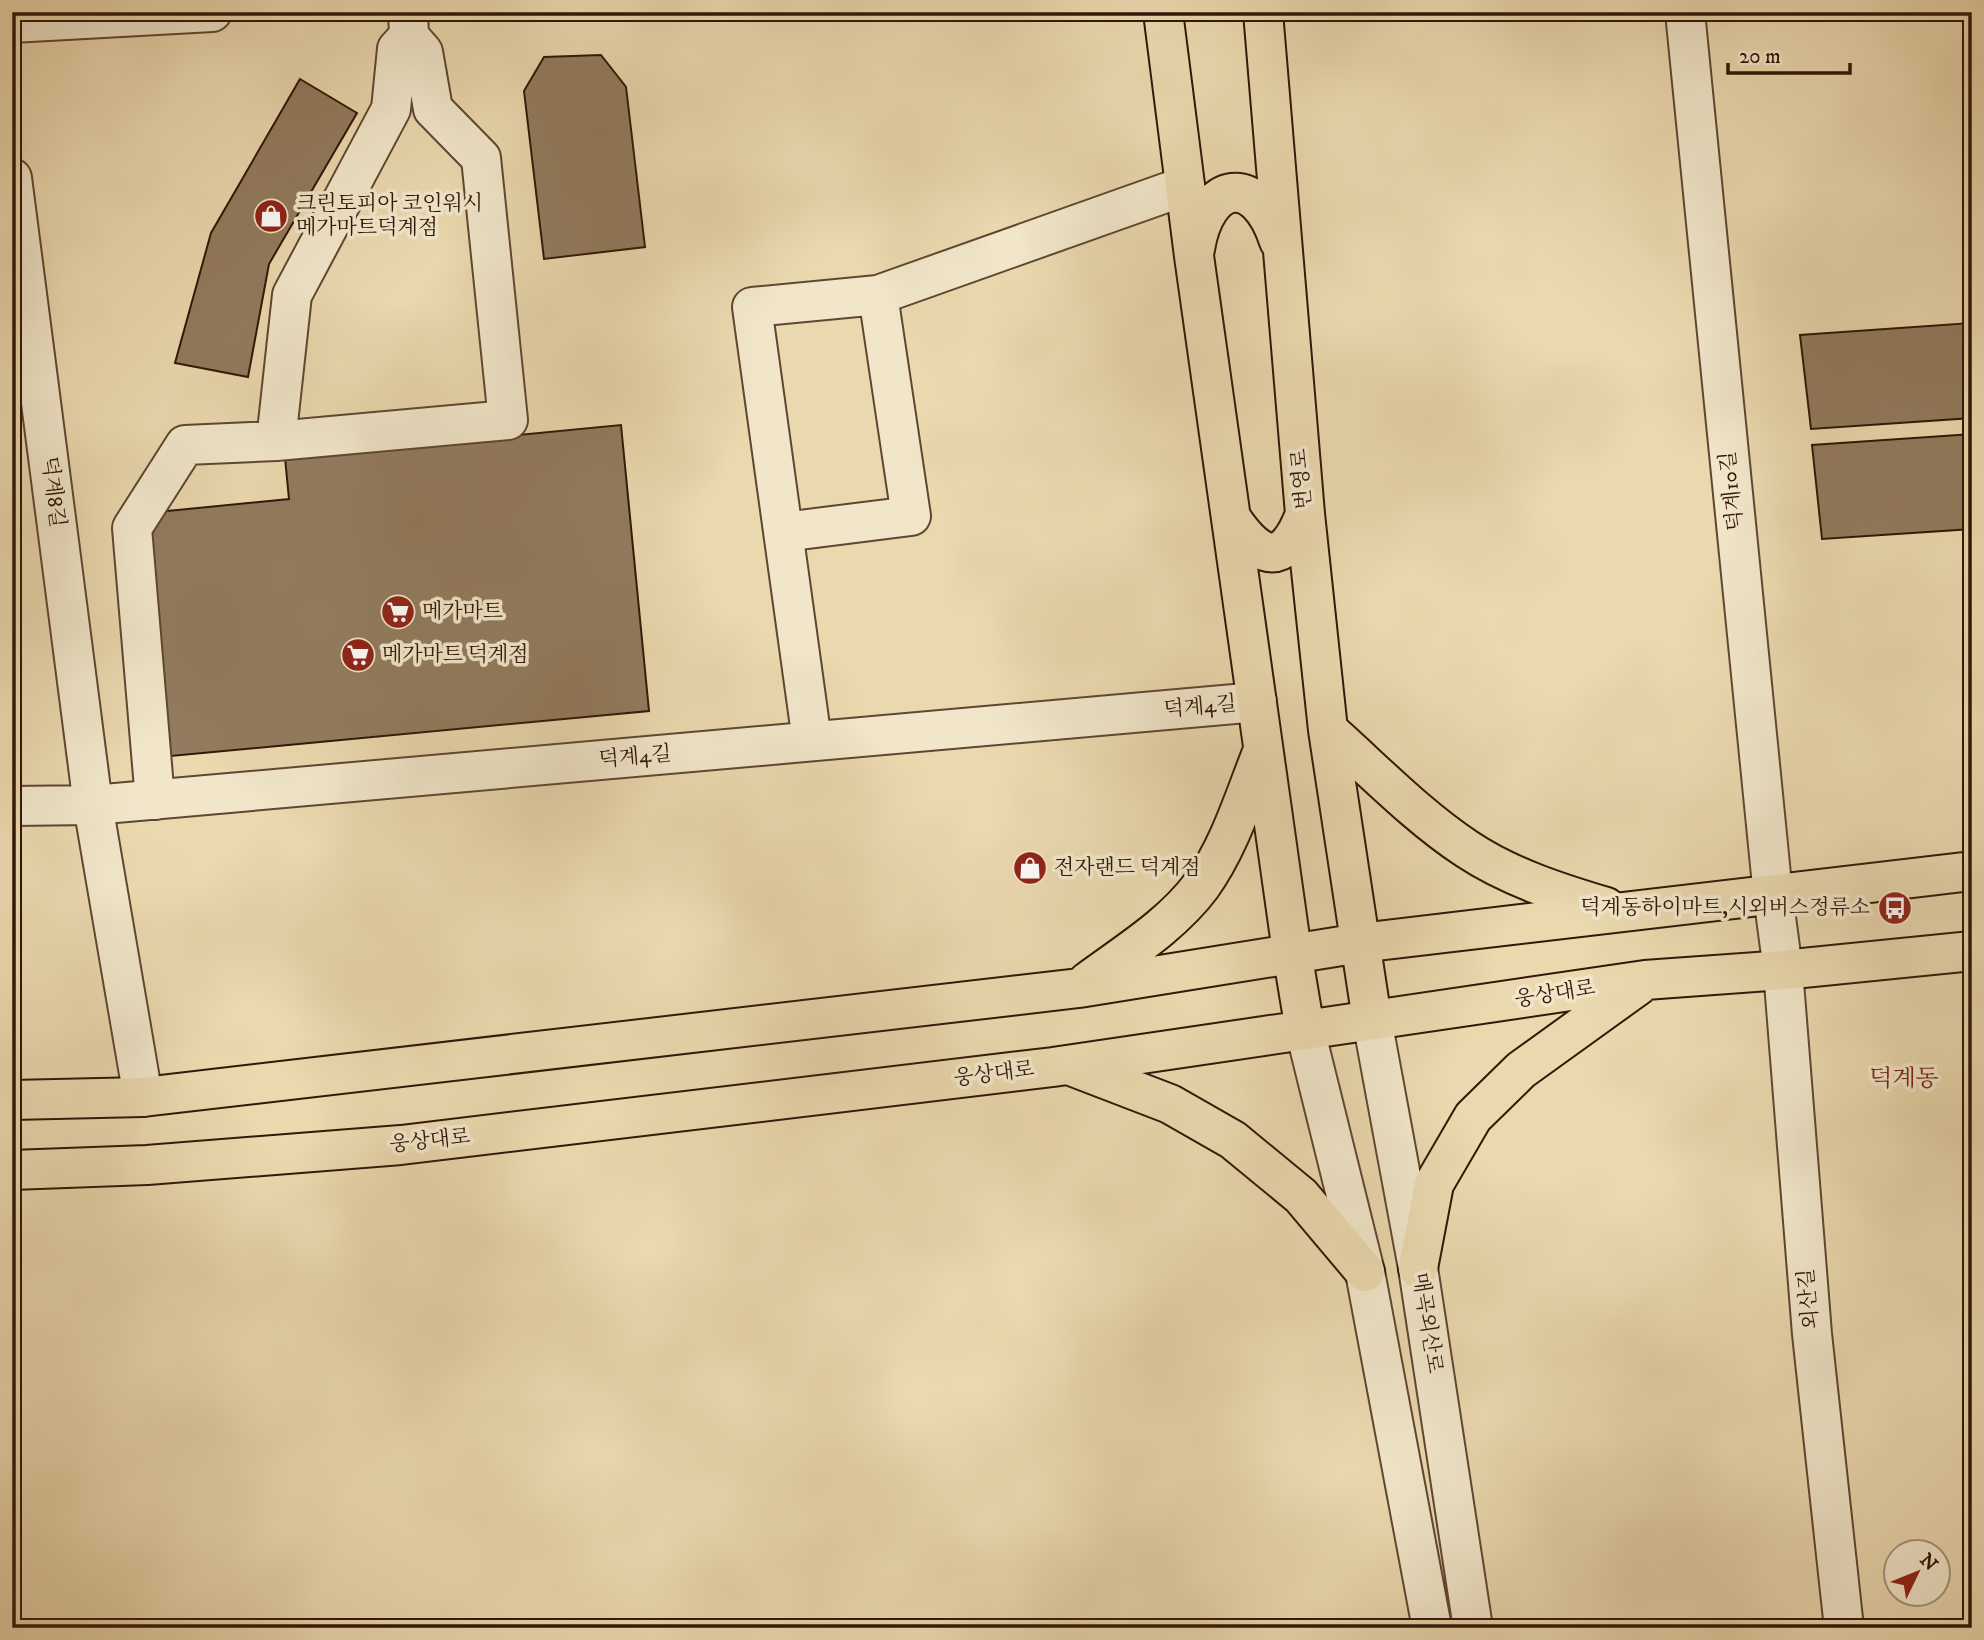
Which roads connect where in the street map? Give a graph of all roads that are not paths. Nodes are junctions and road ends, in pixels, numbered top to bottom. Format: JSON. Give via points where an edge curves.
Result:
{"nodes":[{"id":1,"x":212,"y":12,"type":"edge"},
{"id":2,"x":1163,"y":12,"type":"edge"},
{"id":3,"x":1263,"y":12,"type":"edge"},
{"id":4,"x":1685,"y":12,"type":"edge"},
{"id":5,"x":12,"y":23,"type":"edge"},
{"id":6,"x":409,"y":24,"type":"edge"},
{"id":7,"x":12,"y":178,"type":"edge"},
{"id":8,"x":1185,"y":186,"type":"junction"},
{"id":9,"x":1283,"y":253,"type":"junction"},
{"id":10,"x":1194,"y":257,"type":"junction"},
{"id":11,"x":878,"y":295,"type":"junction"},
{"id":12,"x":276,"y":441,"type":"junction"},
{"id":13,"x":1305,"y":514,"type":"junction"},
{"id":14,"x":1232,"y":519,"type":"junction"},
{"id":15,"x":784,"y":532,"type":"junction"},
{"id":16,"x":1257,"y":702,"type":"junction"},
{"id":17,"x":1328,"y":730,"type":"junction"},
{"id":18,"x":812,"y":741,"type":"junction"},
{"id":19,"x":1264,"y":748,"type":"junction"},
{"id":20,"x":155,"y":800,"type":"junction"},
{"id":21,"x":93,"y":805,"type":"junction"},
{"id":22,"x":12,"y":806,"type":"edge"},
{"id":23,"x":1972,"y":871,"type":"edge"},
{"id":24,"x":1773,"y":895,"type":"junction"},
{"id":25,"x":1622,"y":911,"type":"junction"},
{"id":26,"x":1360,"y":943,"type":"junction"},
{"id":27,"x":1972,"y":951,"type":"edge"},
{"id":28,"x":1292,"y":952,"type":"junction"},
{"id":29,"x":1783,"y":970,"type":"junction"},
{"id":30,"x":1645,"y":980,"type":"junction"},
{"id":31,"x":1079,"y":988,"type":"junction"},
{"id":32,"x":1372,"y":1020,"type":"junction"},
{"id":33,"x":1305,"y":1030,"type":"junction"},
{"id":34,"x":1069,"y":1065,"type":"junction"},
{"id":35,"x":143,"y":1097,"type":"junction"},
{"id":36,"x":12,"y":1100,"type":"edge"},
{"id":37,"x":12,"y":1170,"type":"edge"},
{"id":38,"x":1418,"y":1268,"type":"junction"},
{"id":39,"x":1365,"y":1272,"type":"junction"},
{"id":40,"x":1432,"y":1628,"type":"edge"},
{"id":41,"x":1473,"y":1628,"type":"edge"},
{"id":42,"x":1844,"y":1628,"type":"edge"}],
"edges":[{"from":1,"to":5,"type":"street"},
{"from":2,"to":8,"type":"main road"},
{"from":3,"to":9,"type":"main road","name":"번영로"},
{"from":4,"to":24,"type":"street","name":"덕계10길"},
{"from":6,"to":12,"type":"street","via":[[397,49],[391,109],[292,295]]},
{"from":6,"to":12,"type":"street","via":[[423,52],[433,109],[481,158],[508,420]]},
{"from":7,"to":21,"type":"street","name":"덕계8길"},
{"from":8,"to":10,"type":"main road"},
{"from":8,"to":11,"type":"street"},
{"from":9,"to":10,"type":"main road","via":[[1263,206],[1248,194],[1230,193],[1216,200],[1203,217]]},
{"from":9,"to":13,"type":"main road","name":"번영로"},
{"from":10,"to":14,"type":"main road"},
{"from":11,"to":15,"type":"street","via":[[911,516]]},
{"from":11,"to":15,"type":"street","via":[[752,307]]},
{"from":12,"to":20,"type":"street","via":[[185,445],[132,528]]},
{"from":13,"to":14,"type":"main road","via":[[1298,534],[1288,546],[1273,553],[1258,550]]},
{"from":13,"to":17,"type":"main road","name":"번영로"},
{"from":14,"to":16,"type":"main road"},
{"from":15,"to":18,"type":"street"},
{"from":16,"to":18,"type":"street","name":"덕계4길"},
{"from":16,"to":19,"type":"main road"},
{"from":17,"to":25,"type":"main road","via":[[1468,850],[1544,889]]},
{"from":17,"to":26,"type":"main road","name":"번영로"},
{"from":18,"to":20,"type":"street","name":"덕계4길"},
{"from":19,"to":28,"type":"main road"},
{"from":19,"to":31,"type":"main road","via":[[1226,843],[1201,886],[1162,927]]},
{"from":20,"to":21,"type":"street","name":"덕계4길"},
{"from":21,"to":22,"type":"street","name":"덕계4길"},
{"from":21,"to":35,"type":"street","name":"덕계8길"},
{"from":23,"to":24,"type":"main road"},
{"from":24,"to":25,"type":"main road"},
{"from":24,"to":29,"type":"street","name":"덕계10길"},
{"from":25,"to":26,"type":"main road"},
{"from":26,"to":28,"type":"main road"},
{"from":26,"to":32,"type":"main road","name":"번영로"},
{"from":27,"to":29,"type":"main road","name":"웅상대로"},
{"from":28,"to":31,"type":"main road"},
{"from":28,"to":33,"type":"main road"},
{"from":29,"to":30,"type":"main road","name":"웅상대로"},
{"from":29,"to":42,"type":"street","name":"외산길","via":[[1812,1334]]},
{"from":30,"to":32,"type":"main road","name":"웅상대로"},
{"from":30,"to":38,"type":"main road","via":[[1521,1070],[1472,1118],[1434,1184]]},
{"from":31,"to":35,"type":"main road"},
{"from":32,"to":33,"type":"main road","name":"웅상대로"},
{"from":32,"to":38,"type":"street","name":"매곡외산로"},
{"from":33,"to":34,"type":"main road","name":"웅상대로"},
{"from":33,"to":39,"type":"street"},
{"from":34,"to":37,"type":"main road","name":"웅상대로","via":[[401,1145],[147,1165]]},
{"from":34,"to":39,"type":"main road","via":[[1171,1104],[1233,1140],[1300,1196]]},
{"from":35,"to":36,"type":"main road"},
{"from":38,"to":41,"type":"street","name":"매곡외산로"},
{"from":39,"to":40,"type":"street"}]}
